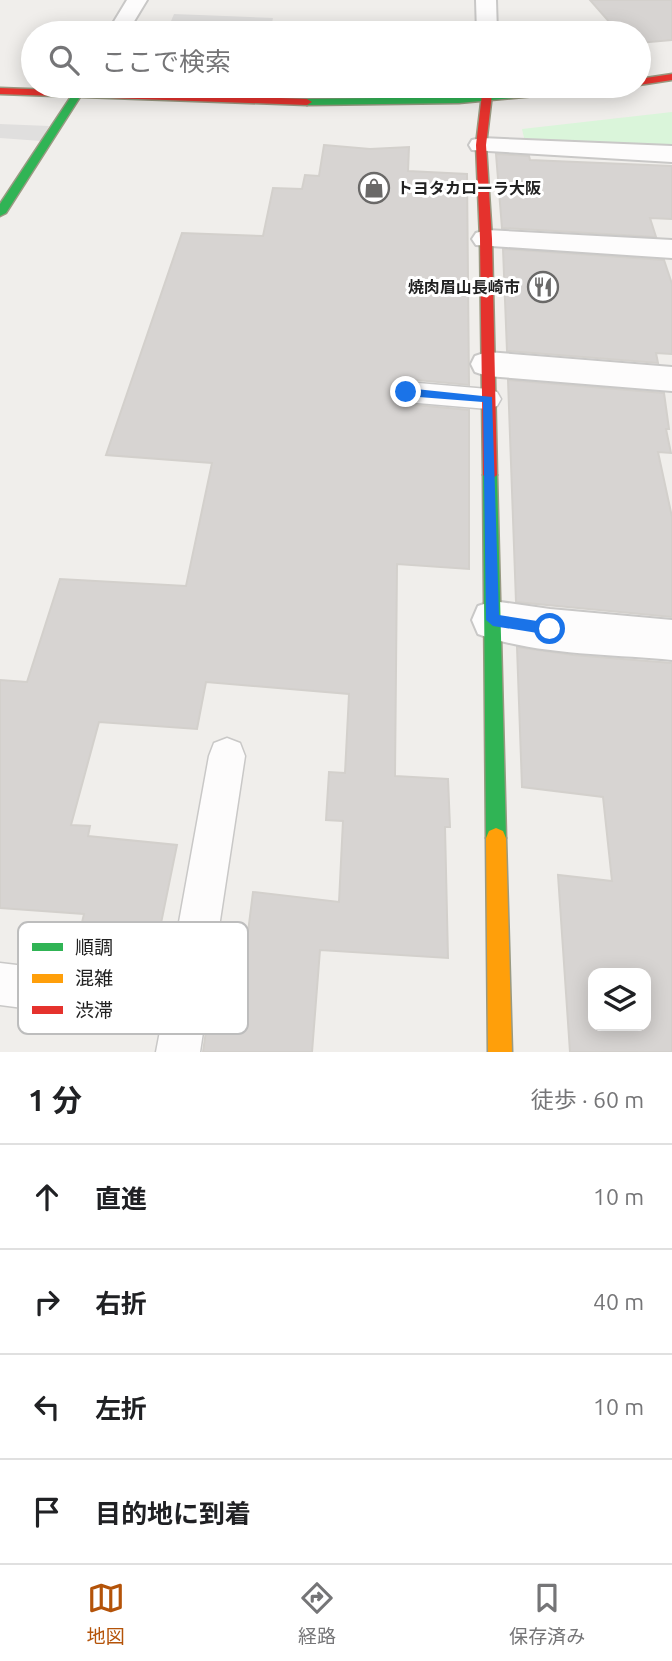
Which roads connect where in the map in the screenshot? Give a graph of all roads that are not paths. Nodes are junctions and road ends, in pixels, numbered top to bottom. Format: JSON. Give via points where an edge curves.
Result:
{"nodes":[{"id":1,"x":137,"y":0,"type":"edge"},
{"id":2,"x":486,"y":0,"type":"edge"},
{"id":3,"x":124,"y":21,"type":"edge"},
{"id":4,"x":487,"y":21,"type":"edge"},
{"id":5,"x":672,"y":78,"type":"edge"},
{"id":6,"x":651,"y":81,"type":"edge"},
{"id":7,"x":0,"y":90,"type":"edge"},
{"id":8,"x":21,"y":90,"type":"edge"},
{"id":9,"x":73,"y":98,"type":"edge"},
{"id":10,"x":173,"y":98,"type":"edge"},
{"id":11,"x":317,"y":98,"type":"edge"},
{"id":12,"x":487,"y":98,"type":"edge"},
{"id":13,"x":481,"y":145,"type":"junction"},
{"id":14,"x":672,"y":154,"type":"edge"},
{"id":15,"x":0,"y":213,"type":"edge"},
{"id":16,"x":486,"y":239,"type":"junction"},
{"id":17,"x":672,"y":249,"type":"edge"},
{"id":18,"x":487,"y":364,"type":"junction"},
{"id":19,"x":672,"y":379,"type":"edge"},
{"id":20,"x":406,"y":392,"type":"dead end"},
{"id":21,"x":488,"y":399,"type":"junction"},
{"id":22,"x":493,"y":620,"type":"junction"},
{"id":23,"x":672,"y":640,"type":"edge"},
{"id":24,"x":227,"y":756,"type":"dead end"},
{"id":25,"x":199,"y":922,"type":"edge"},
{"id":26,"x":0,"y":984,"type":"edge"},
{"id":27,"x":18,"y":986,"type":"edge"},
{"id":28,"x":181,"y":1034,"type":"edge"},
{"id":29,"x":178,"y":1052,"type":"edge"},
{"id":30,"x":500,"y":1052,"type":"edge"}],
"edges":[{"from":1,"to":3,"type":"street"},
{"from":2,"to":4,"type":"street"},
{"from":5,"to":6,"type":"street"},
{"from":7,"to":8,"type":"street"},
{"from":9,"to":15,"type":"street"},
{"from":10,"to":11,"type":"street","via":[[220,102]]},
{"from":12,"to":13,"type":"street"},
{"from":13,"to":14,"type":"street"},
{"from":13,"to":16,"type":"street"},
{"from":16,"to":17,"type":"street"},
{"from":16,"to":18,"type":"street"},
{"from":18,"to":19,"type":"street"},
{"from":18,"to":21,"type":"street"},
{"from":20,"to":21,"type":"lane"},
{"from":21,"to":22,"type":"street"},
{"from":22,"to":23,"type":"street"},
{"from":22,"to":30,"type":"street"},
{"from":24,"to":25,"type":"lane"},
{"from":26,"to":27,"type":"lane"},
{"from":28,"to":29,"type":"lane"}]}
